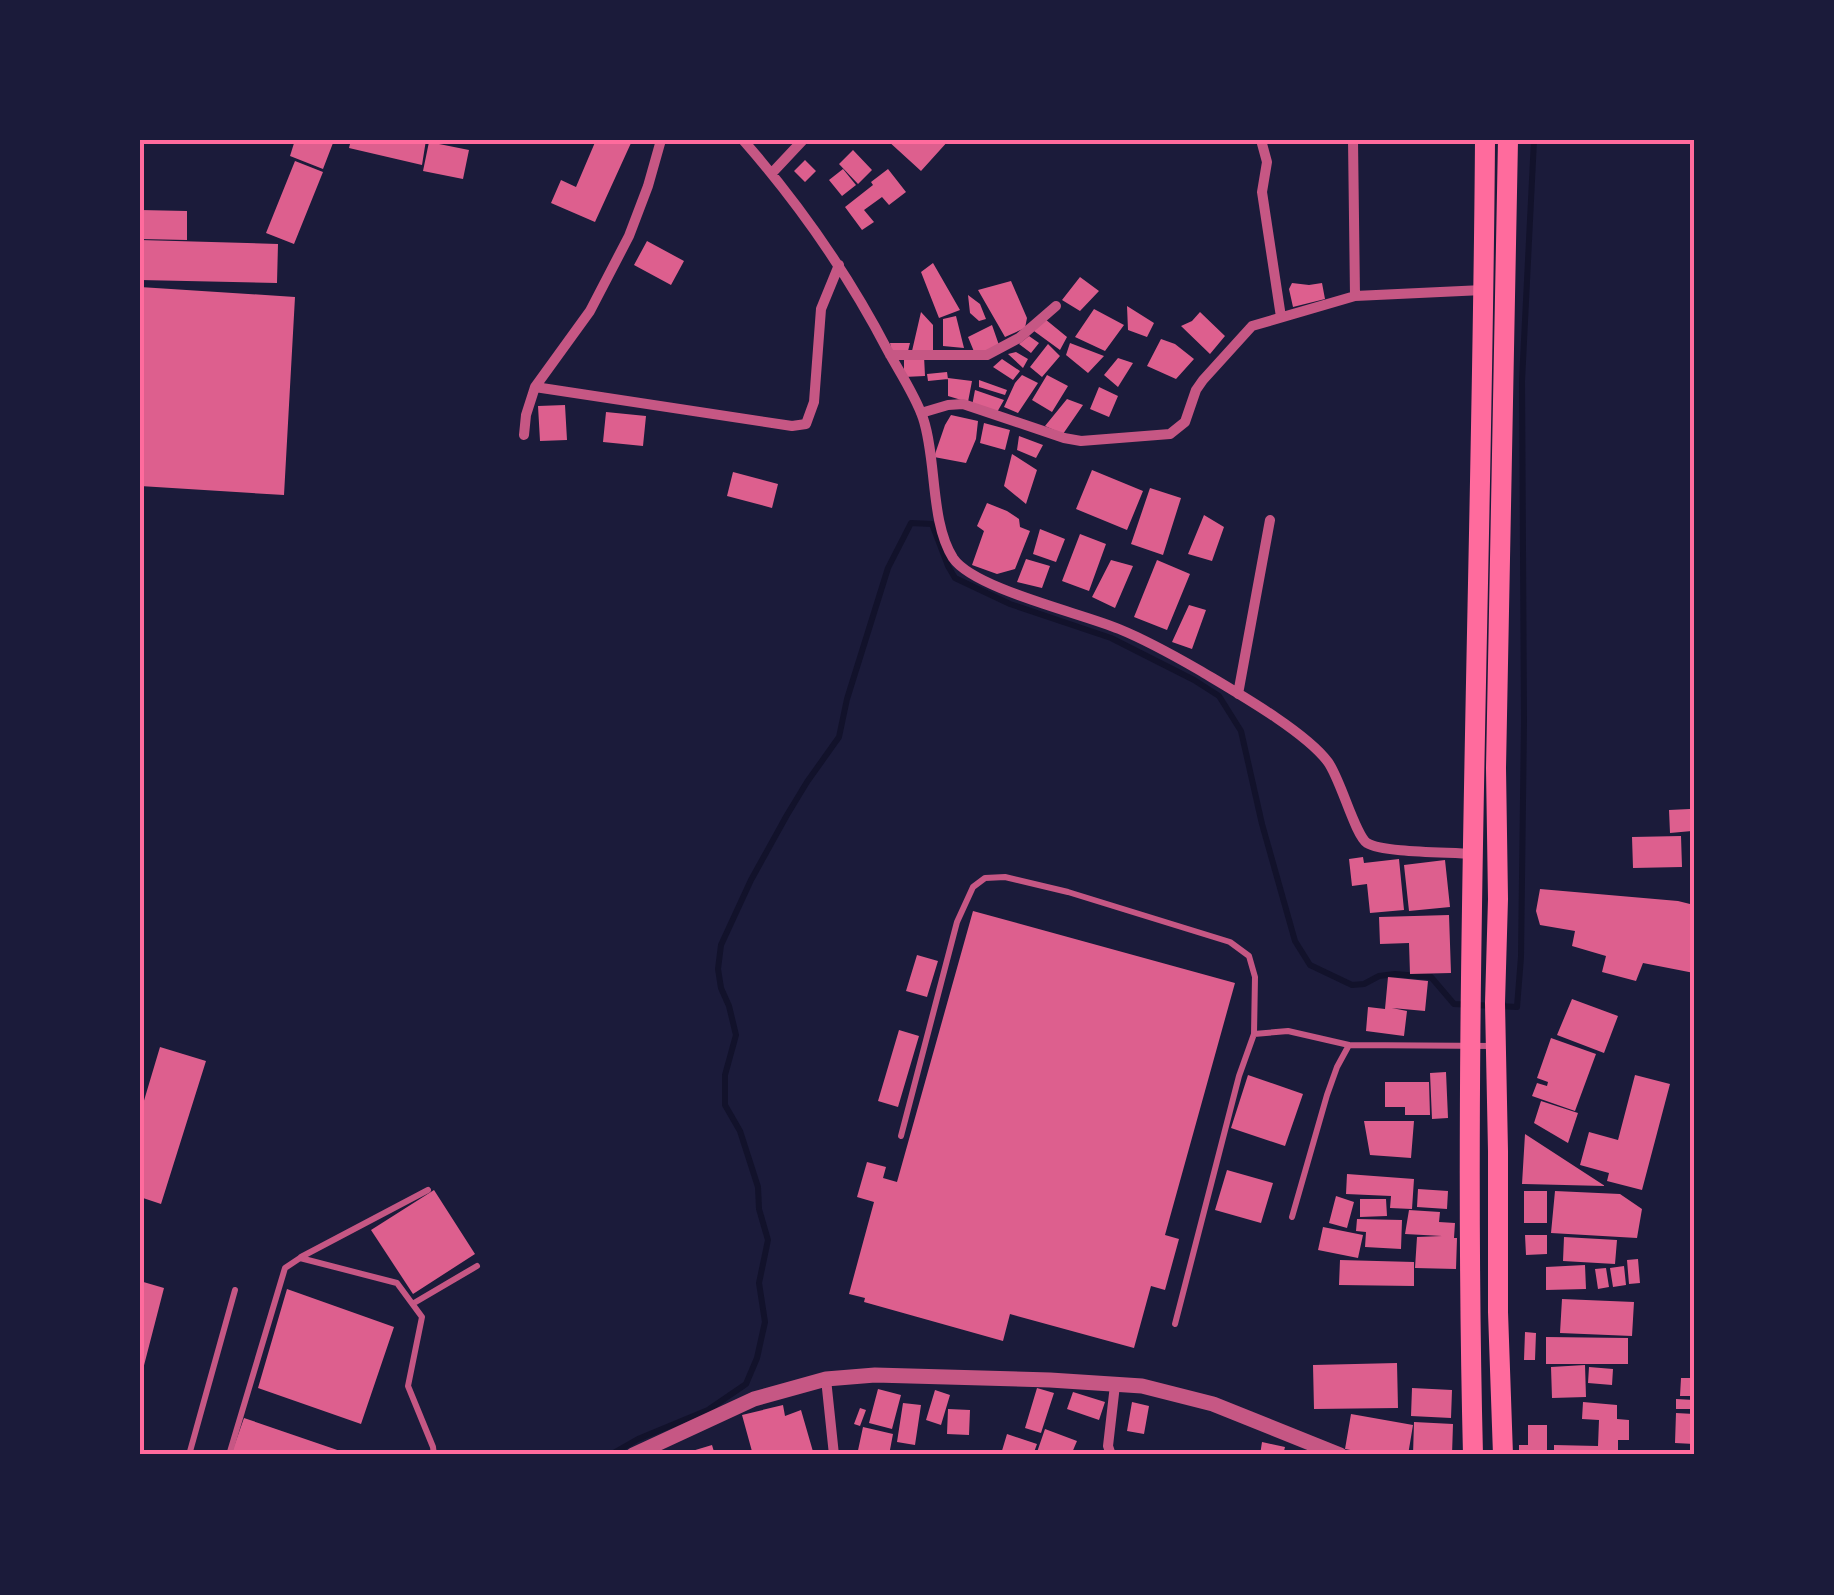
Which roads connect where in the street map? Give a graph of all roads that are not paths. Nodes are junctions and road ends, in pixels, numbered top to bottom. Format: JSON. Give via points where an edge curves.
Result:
{"nodes":[{"id":1,"x":661,"y":140,"type":"edge"},
{"id":2,"x":742,"y":140,"type":"edge"},
{"id":3,"x":803,"y":140,"type":"edge"},
{"id":4,"x":1261,"y":140,"type":"edge"},
{"id":5,"x":1353,"y":140,"type":"edge"},
{"id":6,"x":1485,"y":140,"type":"edge"},
{"id":7,"x":1508,"y":140,"type":"edge"},
{"id":8,"x":772,"y":173,"type":"junction"},
{"id":9,"x":839,"y":265,"type":"junction"},
{"id":10,"x":1484,"y":290,"type":"junction"},
{"id":11,"x":1355,"y":296,"type":"junction"},
{"id":12,"x":1056,"y":306,"type":"dead end"},
{"id":13,"x":1282,"y":317,"type":"junction"},
{"id":14,"x":890,"y":355,"type":"junction"},
{"id":15,"x":535,"y":386,"type":"junction"},
{"id":16,"x":922,"y":413,"type":"junction"},
{"id":17,"x":524,"y":435,"type":"dead end"},
{"id":18,"x":1503,"y":470,"type":"junction"},
{"id":19,"x":1478,"y":471,"type":"junction"},
{"id":20,"x":1270,"y":520,"type":"dead end"},
{"id":21,"x":1238,"y":694,"type":"junction"},
{"id":22,"x":1472,"y":854,"type":"junction"},
{"id":23,"x":1471,"y":899,"type":"junction"},
{"id":24,"x":1498,"y":899,"type":"junction"},
{"id":25,"x":1254,"y":1034,"type":"junction"},
{"id":26,"x":1349,"y":1045,"type":"junction"},
{"id":27,"x":1471,"y":1046,"type":"junction"},
{"id":28,"x":1496,"y":1046,"type":"junction"},
{"id":29,"x":901,"y":1136,"type":"dead end"},
{"id":30,"x":428,"y":1190,"type":"dead end"},
{"id":31,"x":1292,"y":1217,"type":"dead end"},
{"id":32,"x":300,"y":1258,"type":"junction"},
{"id":33,"x":477,"y":1266,"type":"dead end"},
{"id":34,"x":235,"y":1290,"type":"dead end"},
{"id":35,"x":414,"y":1303,"type":"junction"},
{"id":36,"x":1175,"y":1324,"type":"dead end"},
{"id":37,"x":826,"y":1379,"type":"junction"},
{"id":38,"x":1115,"y":1385,"type":"junction"},
{"id":39,"x":189,"y":1455,"type":"edge"},
{"id":40,"x":229,"y":1455,"type":"edge"},
{"id":41,"x":434,"y":1455,"type":"edge"},
{"id":42,"x":633,"y":1455,"type":"edge"},
{"id":43,"x":834,"y":1455,"type":"edge"},
{"id":44,"x":1111,"y":1455,"type":"edge"},
{"id":45,"x":1340,"y":1455,"type":"edge"},
{"id":46,"x":1474,"y":1455,"type":"edge"},
{"id":47,"x":1503,"y":1455,"type":"edge"}],
"edges":[{"from":1,"to":15,"type":"street","via":[[630,236],[602,291]]},
{"from":2,"to":8,"type":"street"},
{"from":3,"to":8,"type":"street"},
{"from":4,"to":13,"type":"street","via":[[1267,162],[1262,192]]},
{"from":5,"to":11,"type":"street"},
{"from":6,"to":10,"type":"highway"},
{"from":7,"to":18,"type":"highway"},
{"from":8,"to":9,"type":"street"},
{"from":9,"to":14,"type":"street"},
{"from":9,"to":15,"type":"street","via":[[821,309],[814,402],[806,424]]},
{"from":10,"to":11,"type":"street"},
{"from":10,"to":19,"type":"highway"},
{"from":11,"to":13,"type":"street"},
{"from":12,"to":14,"type":"street","via":[[997,351]]},
{"from":13,"to":16,"type":"street","via":[[1241,336],[1170,434],[1080,442],[963,404]]},
{"from":14,"to":16,"type":"street"},
{"from":15,"to":17,"type":"street"},
{"from":16,"to":21,"type":"street","via":[[945,541],[961,567],[1118,628]]},
{"from":18,"to":19,"type":"highway"},
{"from":18,"to":24,"type":"highway"},
{"from":19,"to":22,"type":"highway"},
{"from":20,"to":21,"type":"street"},
{"from":21,"to":22,"type":"street","via":[[1325,757],[1366,842]]},
{"from":22,"to":23,"type":"highway"},
{"from":23,"to":24,"type":"highway"},
{"from":23,"to":27,"type":"highway"},
{"from":24,"to":28,"type":"highway"},
{"from":25,"to":26,"type":"lane","via":[[1288,1031]]},
{"from":25,"to":29,"type":"lane","via":[[1255,977],[1249,956],[1230,942],[1068,892],[985,878],[973,887],[957,922]]},
{"from":25,"to":36,"type":"lane"},
{"from":26,"to":27,"type":"lane"},
{"from":26,"to":31,"type":"lane"},
{"from":27,"to":28,"type":"lane"},
{"from":27,"to":46,"type":"highway"},
{"from":28,"to":47,"type":"highway"},
{"from":30,"to":32,"type":"lane"},
{"from":32,"to":35,"type":"lane","via":[[397,1282]]},
{"from":32,"to":40,"type":"lane","via":[[285,1268]]},
{"from":33,"to":35,"type":"lane"},
{"from":34,"to":39,"type":"lane"},
{"from":35,"to":41,"type":"lane","via":[[422,1317],[408,1386]]},
{"from":37,"to":38,"type":"street"},
{"from":37,"to":42,"type":"street","via":[[754,1400]]},
{"from":37,"to":43,"type":"street"},
{"from":38,"to":44,"type":"street"},
{"from":38,"to":45,"type":"street","via":[[1213,1404]]}]}
